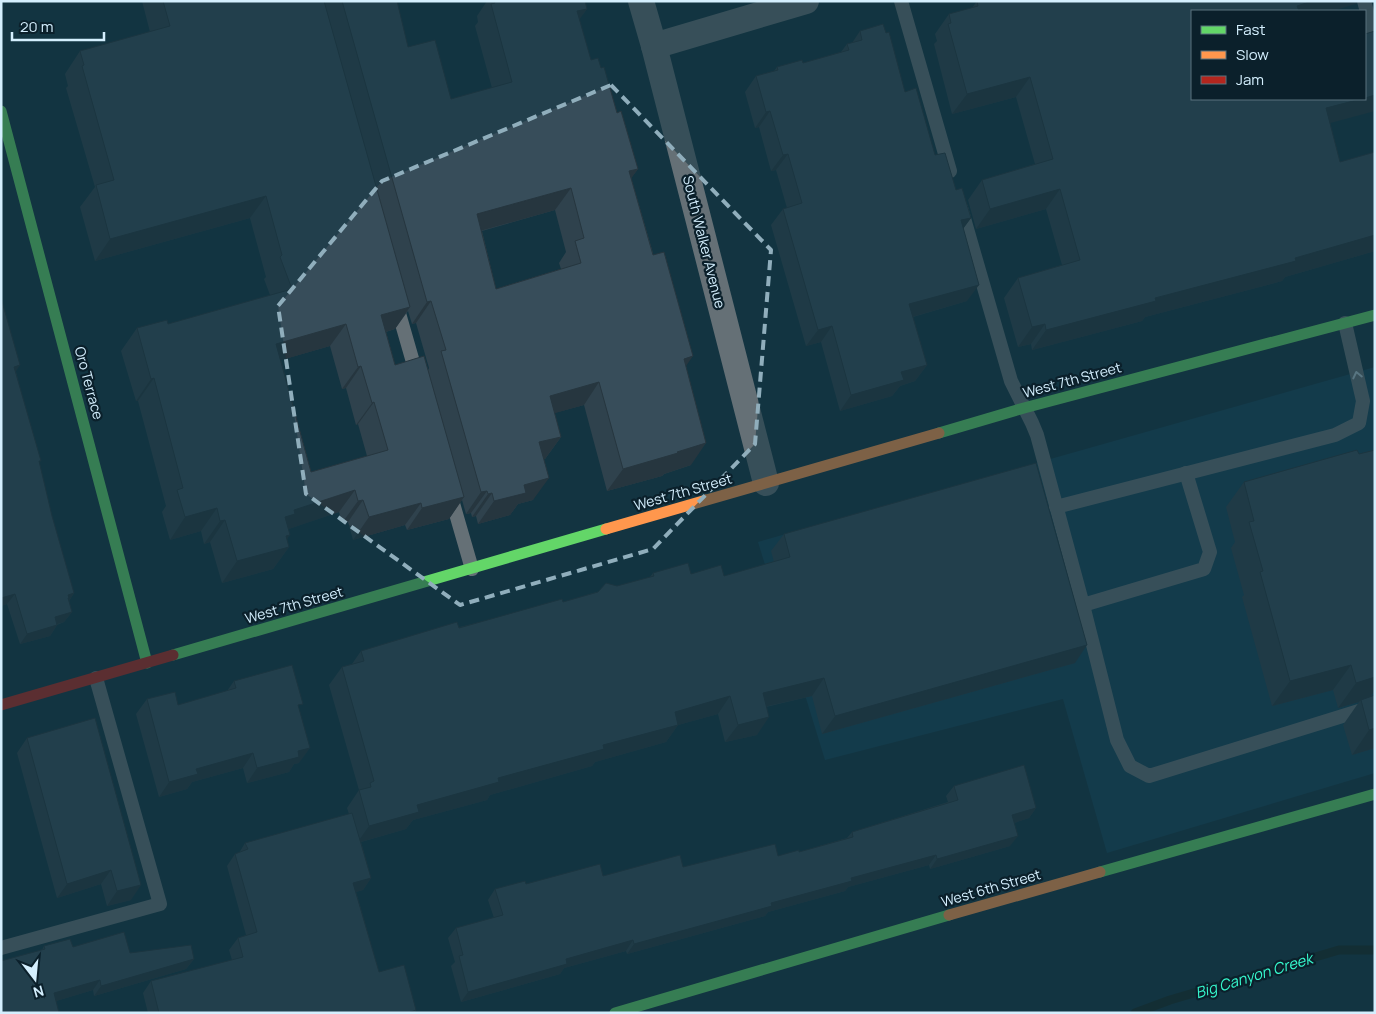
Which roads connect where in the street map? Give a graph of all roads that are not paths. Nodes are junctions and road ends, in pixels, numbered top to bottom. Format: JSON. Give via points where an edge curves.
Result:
{"nodes":[{"id":1,"x":641,"y":1,"type":"edge"},
{"id":2,"x":806,"y":1,"type":"edge"},
{"id":3,"x":901,"y":1,"type":"edge"},
{"id":4,"x":1364,"y":1,"type":"edge"},
{"id":5,"x":1375,"y":40,"type":"edge"},
{"id":6,"x":654,"y":46,"type":"junction"},
{"id":7,"x":1,"y":111,"type":"edge"},
{"id":8,"x":394,"y":294,"type":"edge"},
{"id":9,"x":1375,"y":315,"type":"edge"},
{"id":10,"x":1345,"y":323,"type":"junction"},
{"id":11,"x":421,"y":389,"type":"edge"},
{"id":12,"x":1024,"y":408,"type":"junction"},
{"id":13,"x":1186,"y":473,"type":"junction"},
{"id":14,"x":766,"y":483,"type":"junction"},
{"id":15,"x":448,"y":484,"type":"edge"},
{"id":16,"x":1056,"y":507,"type":"junction"},
{"id":17,"x":472,"y":569,"type":"junction"},
{"id":18,"x":1083,"y":605,"type":"junction"},
{"id":19,"x":147,"y":663,"type":"junction"},
{"id":20,"x":96,"y":678,"type":"junction"},
{"id":21,"x":1,"y":705,"type":"edge"},
{"id":22,"x":1375,"y":706,"type":"edge"},
{"id":23,"x":1375,"y":794,"type":"edge"},
{"id":24,"x":1,"y":948,"type":"edge"},
{"id":25,"x":616,"y":1013,"type":"edge"}],
"edges":[{"from":1,"to":6,"type":"street","name":"South Walker Avenue"},
{"from":2,"to":6,"type":"street"},
{"from":3,"to":12,"type":"lane","via":[[1011,381]]},
{"from":4,"to":5,"type":"lane"},
{"from":6,"to":14,"type":"street","name":"South Walker Avenue"},
{"from":7,"to":19,"type":"street","name":"Oro Terrace"},
{"from":8,"to":11,"type":"lane"},
{"from":9,"to":10,"type":"street","name":"West 7th Street"},
{"from":10,"to":12,"type":"street","name":"West 7th Street"},
{"from":13,"to":10,"type":"lane","one_way":true,"via":[[1335,435],[1358,423],[1363,402]]},
{"from":12,"to":14,"type":"street","name":"West 7th Street"},
{"from":12,"to":16,"type":"lane","via":[[1036,435]]},
{"from":13,"to":16,"type":"lane"},
{"from":13,"to":18,"type":"lane","via":[[1210,552],[1204,569]]},
{"from":14,"to":17,"type":"street","name":"West 7th Street"},
{"from":15,"to":17,"type":"lane"},
{"from":16,"to":18,"type":"lane"},
{"from":17,"to":19,"type":"street","name":"West 7th Street"},
{"from":18,"to":22,"type":"lane","via":[[1117,740],[1130,766],[1149,776]]},
{"from":19,"to":20,"type":"street","name":"West 7th Street"},
{"from":20,"to":21,"type":"street","name":"West 7th Street"},
{"from":20,"to":24,"type":"lane","via":[[160,904]]},
{"from":23,"to":25,"type":"street","name":"West 6th Street"}]}
